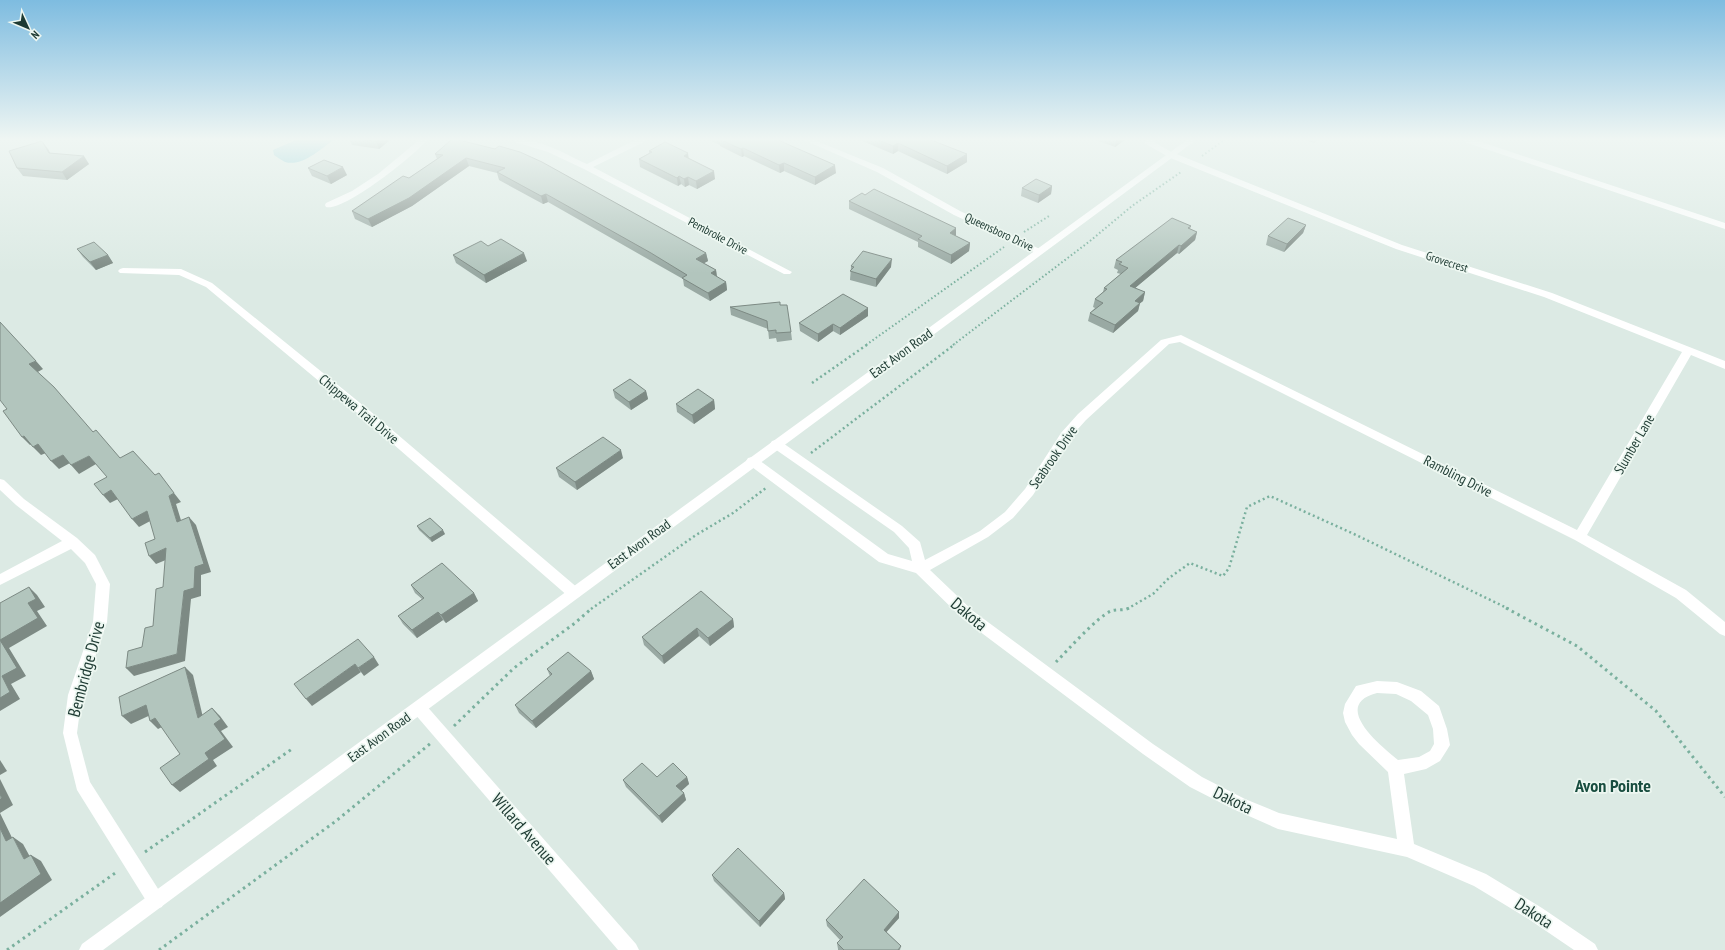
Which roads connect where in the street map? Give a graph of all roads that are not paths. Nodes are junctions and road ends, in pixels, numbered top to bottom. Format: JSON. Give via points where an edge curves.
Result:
{"nodes":[{"id":1,"x":368,"y":184,"type":"edge"},
{"id":2,"x":620,"y":184,"type":"edge"},
{"id":3,"x":906,"y":184,"type":"edge"},
{"id":4,"x":1130,"y":184,"type":"edge"},
{"id":5,"x":1245,"y":184,"type":"edge"},
{"id":6,"x":1600,"y":184,"type":"edge"},
{"id":7,"x":329,"y":205,"type":"dead end"},
{"id":8,"x":1725,"y":226,"type":"edge"},
{"id":9,"x":1039,"y":251,"type":"junction"},
{"id":10,"x":123,"y":270,"type":"dead end"},
{"id":11,"x":787,"y":272,"type":"dead end"},
{"id":12,"x":1181,"y":338,"type":"joint"},
{"id":13,"x":1688,"y":351,"type":"junction"},
{"id":14,"x":1725,"y":365,"type":"edge"},
{"id":15,"x":776,"y":444,"type":"junction"},
{"id":16,"x":752,"y":461,"type":"junction"},
{"id":17,"x":0,"y":483,"type":"edge"},
{"id":18,"x":1579,"y":537,"type":"junction"},
{"id":19,"x":72,"y":542,"type":"junction"},
{"id":20,"x":920,"y":569,"type":"junction"},
{"id":21,"x":0,"y":580,"type":"edge"},
{"id":22,"x":574,"y":593,"type":"junction"},
{"id":23,"x":1725,"y":630,"type":"edge"},
{"id":24,"x":418,"y":708,"type":"junction"},
{"id":25,"x":1395,"y":768,"type":"junction"},
{"id":26,"x":1407,"y":849,"type":"junction"},
{"id":27,"x":156,"y":900,"type":"junction"},
{"id":28,"x":88,"y":950,"type":"edge"},
{"id":29,"x":630,"y":950,"type":"edge"},
{"id":30,"x":1589,"y":950,"type":"edge"}],
"edges":[{"from":1,"to":7,"type":"street"},
{"from":2,"to":11,"type":"street","name":"Pembroke Drive"},
{"from":3,"to":9,"type":"street","name":"Queensboro Drive","via":[[957,213]]},
{"from":4,"to":9,"type":"street","name":"East Avon Road"},
{"from":5,"to":13,"type":"street","name":"Grovecrest","via":[[1399,247],[1548,296]]},
{"from":6,"to":8,"type":"street"},
{"from":9,"to":15,"type":"street","name":"East Avon Road"},
{"from":10,"to":22,"type":"street","name":"Chippewa Trail Drive","via":[[181,272],[209,285],[366,414]]},
{"from":12,"to":18,"type":"street","name":"Rambling Drive"},
{"from":12,"to":20,"type":"street","name":"Seabrook Drive","via":[[1165,342],[1082,417],[1065,436],[1029,492],[1009,515],[984,534]]},
{"from":13,"to":14,"type":"street","name":"Grovecrest"},
{"from":13,"to":18,"type":"street","name":"Slumber Lane"},
{"from":15,"to":16,"type":"street","name":"East Avon Road"},
{"from":15,"to":20,"type":"street","via":[[898,529],[915,546]]},
{"from":16,"to":20,"type":"street","name":"Dakota","via":[[884,558]]},
{"from":16,"to":22,"type":"street","name":"East Avon Road"},
{"from":17,"to":19,"type":"street","name":"Bembridge Drive","via":[[20,502]]},
{"from":18,"to":23,"type":"street","name":"Rambling Drive","via":[[1681,594]]},
{"from":19,"to":21,"type":"street"},
{"from":19,"to":27,"type":"street","name":"Bembridge Drive","via":[[90,559],[103,584],[100,622],[75,695],[70,733],[83,785]]},
{"from":20,"to":26,"type":"street","name":"Dakota","via":[[968,615],[1190,778],[1278,821]]},
{"from":22,"to":24,"type":"street","name":"East Avon Road"},
{"from":24,"to":27,"type":"street","name":"East Avon Road"},
{"from":24,"to":29,"type":"street","name":"Willard Avenue"},
{"from":25,"to":25,"type":"street","via":[[1421,764],[1435,756],[1442,745],[1434,711],[1416,696],[1397,688],[1377,687],[1361,691],[1351,704],[1350,719],[1360,735]]},
{"from":25,"to":26,"type":"street"},
{"from":26,"to":30,"type":"street","name":"Dakota","via":[[1480,880]]},
{"from":27,"to":28,"type":"street","name":"East Avon Road"}]}
